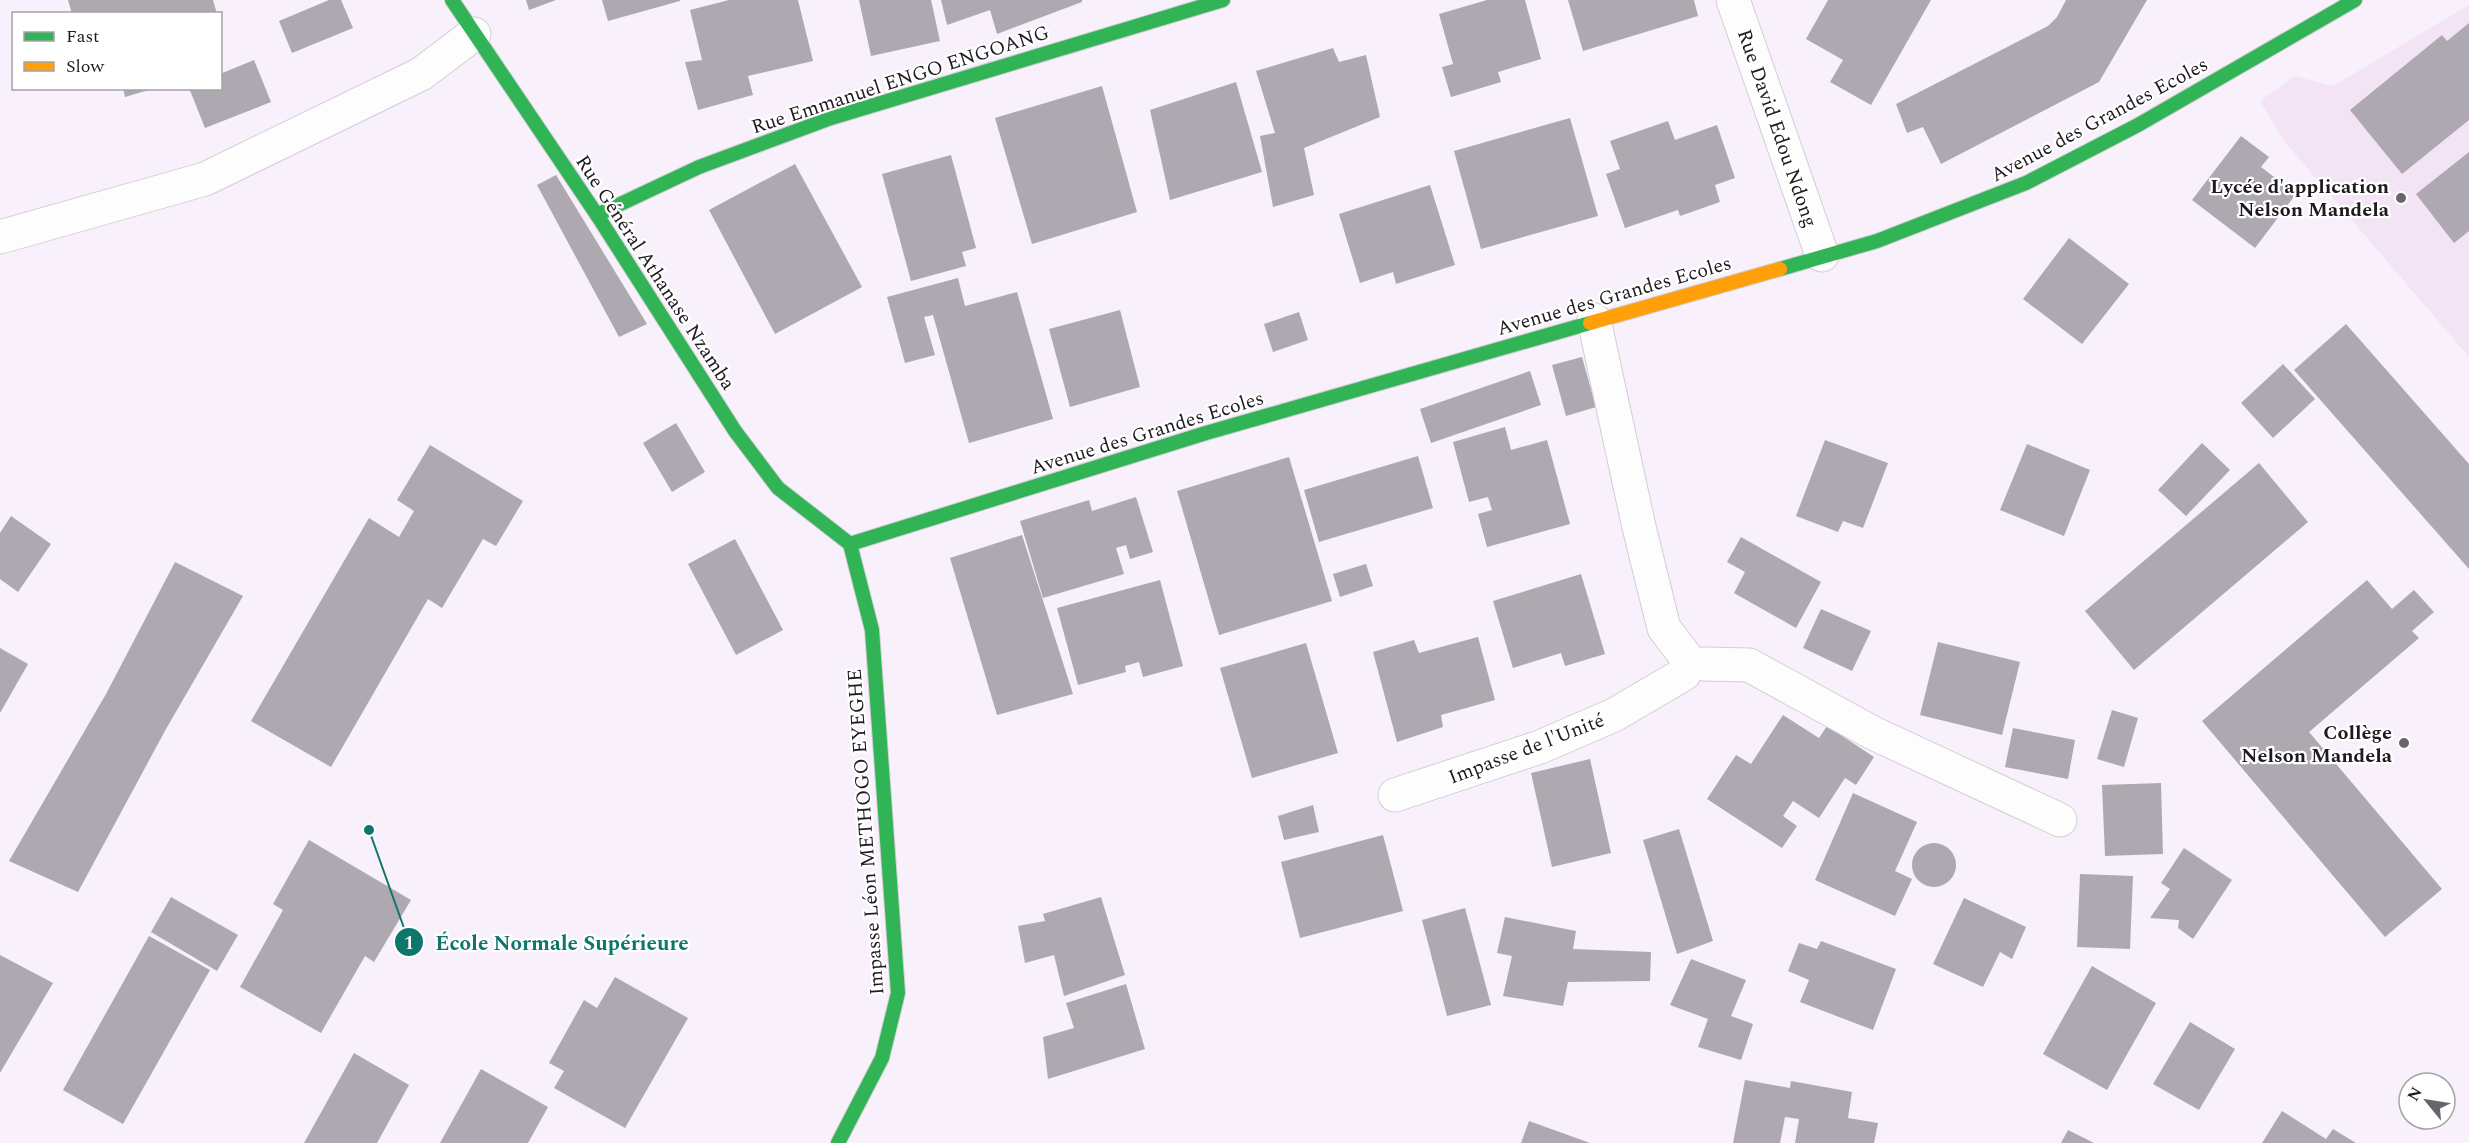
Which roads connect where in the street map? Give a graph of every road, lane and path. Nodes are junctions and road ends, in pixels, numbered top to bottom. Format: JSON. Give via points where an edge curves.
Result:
{"nodes":[{"id":1,"x":452,"y":0,"type":"edge"},
{"id":2,"x":1223,"y":0,"type":"edge"},
{"id":3,"x":1733,"y":0,"type":"edge"},
{"id":4,"x":2355,"y":0,"type":"edge"},
{"id":5,"x":474,"y":34,"type":"junction"},
{"id":6,"x":597,"y":215,"type":"junction"},
{"id":7,"x":0,"y":237,"type":"edge"},
{"id":8,"x":1822,"y":255,"type":"junction"},
{"id":9,"x":1594,"y":320,"type":"junction"},
{"id":10,"x":850,"y":544,"type":"junction"},
{"id":11,"x":1692,"y":665,"type":"junction"},
{"id":12,"x":1395,"y":795,"type":"dead end"},
{"id":13,"x":2060,"y":820,"type":"dead end"},
{"id":14,"x":838,"y":1143,"type":"edge"}],
"edges":[{"from":1,"to":5,"type":"street","name":"Rue Général Athanase Nzamba"},
{"from":2,"to":6,"type":"street","name":"Rue Emmanuel ENGO ENGOANG","via":[[831,118],[699,167]]},
{"from":3,"to":8,"type":"street","name":"Rue David Edou Ndong"},
{"from":4,"to":8,"type":"street","name":"Avenue des Grandes Ecoles","via":[[2139,125],[2026,183],[1876,241]]},
{"from":5,"to":6,"type":"street","name":"Rue Général Athanase Nzamba"},
{"from":5,"to":7,"type":"street","via":[[421,74],[205,179]]},
{"from":6,"to":10,"type":"street","name":"Rue Général Athanase Nzamba","via":[[735,431],[778,488]]},
{"from":8,"to":9,"type":"street","name":"Avenue des Grandes Ecoles"},
{"from":9,"to":10,"type":"street","name":"Avenue des Grandes Ecoles","via":[[1206,433]]},
{"from":9,"to":11,"type":"street","via":[[1664,628]]},
{"from":10,"to":14,"type":"street","name":"Impasse Léon METHOGO EYEGHE","via":[[872,630],[898,993],[882,1058]]},
{"from":11,"to":12,"type":"street","name":"Impasse de l'Unité","via":[[1614,715],[1540,747]]},
{"from":11,"to":13,"type":"street","via":[[1749,665],[1874,733]]}]}
